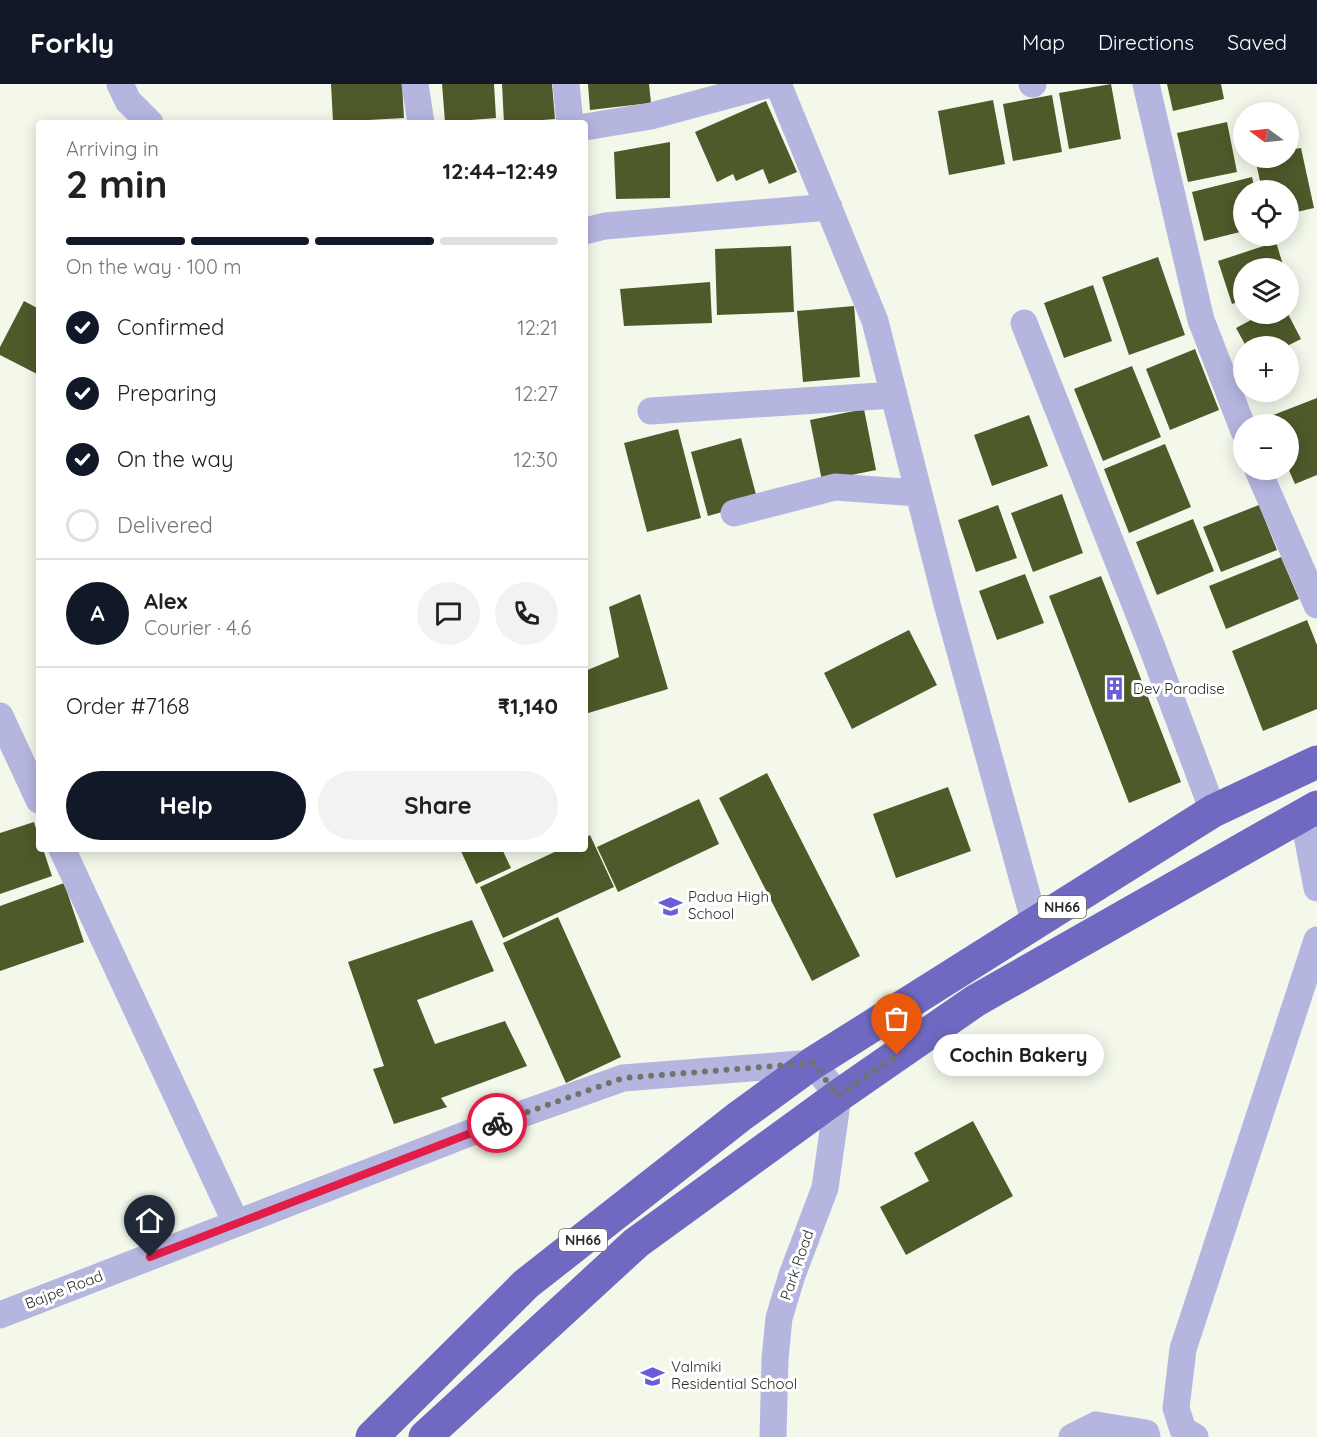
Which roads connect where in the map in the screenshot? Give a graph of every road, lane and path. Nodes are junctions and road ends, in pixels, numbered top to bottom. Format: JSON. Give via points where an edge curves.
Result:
{"nodes":[{"id":1,"x":120,"y":84,"type":"edge"},
{"id":2,"x":415,"y":84,"type":"edge"},
{"id":3,"x":566,"y":84,"type":"edge"},
{"id":4,"x":770,"y":84,"type":"edge"},
{"id":5,"x":778,"y":84,"type":"edge"},
{"id":6,"x":1146,"y":84,"type":"edge"},
{"id":7,"x":147,"y":120,"type":"edge"},
{"id":8,"x":421,"y":120,"type":"edge"},
{"id":9,"x":570,"y":120,"type":"edge"},
{"id":10,"x":588,"y":126,"type":"edge"},
{"id":11,"x":829,"y":207,"type":"junction"},
{"id":12,"x":588,"y":230,"type":"edge"},
{"id":13,"x":1024,"y":323,"type":"dead end"},
{"id":14,"x":894,"y":395,"type":"junction"},
{"id":15,"x":651,"y":411,"type":"dead end"},
{"id":16,"x":1237,"y":414,"type":"edge"},
{"id":17,"x":1262,"y":480,"type":"edge"},
{"id":18,"x":918,"y":493,"type":"junction"},
{"id":19,"x":735,"y":513,"type":"dead end"},
{"id":20,"x":1317,"y":604,"type":"edge"},
{"id":21,"x":0,"y":716,"type":"edge"},
{"id":22,"x":1317,"y":762,"type":"edge"},
{"id":23,"x":36,"y":794,"type":"edge"},
{"id":24,"x":1213,"y":811,"type":"junction"},
{"id":25,"x":1310,"y":811,"type":"edge"},
{"id":26,"x":63,"y":852,"type":"edge"},
{"id":27,"x":1317,"y":888,"type":"edge"},
{"id":28,"x":1035,"y":924,"type":"junction"},
{"id":29,"x":1317,"y":940,"type":"edge"},
{"id":30,"x":813,"y":1063,"type":"junction"},
{"id":31,"x":838,"y":1096,"type":"junction"},
{"id":32,"x":236,"y":1223,"type":"junction"},
{"id":33,"x":0,"y":1315,"type":"edge"},
{"id":34,"x":372,"y":1437,"type":"edge"},
{"id":35,"x":425,"y":1437,"type":"edge"},
{"id":36,"x":773,"y":1437,"type":"edge"},
{"id":37,"x":1072,"y":1437,"type":"edge"},
{"id":38,"x":1147,"y":1437,"type":"edge"},
{"id":39,"x":1195,"y":1437,"type":"edge"}],
"edges":[{"from":1,"to":7,"type":"street","via":[[128,101]]},
{"from":2,"to":8,"type":"street"},
{"from":3,"to":9,"type":"street"},
{"from":4,"to":10,"type":"street","via":[[651,116]]},
{"from":5,"to":11,"type":"street"},
{"from":6,"to":16,"type":"street","via":[[1201,320]]},
{"from":11,"to":12,"type":"street"},
{"from":11,"to":14,"type":"street","via":[[875,321]]},
{"from":13,"to":24,"type":"street"},
{"from":14,"to":15,"type":"street"},
{"from":14,"to":18,"type":"street"},
{"from":17,"to":20,"type":"street"},
{"from":18,"to":19,"type":"street","via":[[835,487]]},
{"from":18,"to":28,"type":"street"},
{"from":21,"to":23,"type":"street"},
{"from":22,"to":24,"type":"highway","number":"NH66"},
{"from":24,"to":28,"type":"highway","number":"NH66"},
{"from":25,"to":27,"type":"street"},
{"from":25,"to":31,"type":"highway","number":"NH66","via":[[975,1001]]},
{"from":26,"to":32,"type":"street"},
{"from":28,"to":30,"type":"highway","number":"NH66"},
{"from":29,"to":39,"type":"street","via":[[1183,1348],[1176,1408],[1183,1430]]},
{"from":30,"to":31,"type":"street"},
{"from":30,"to":32,"type":"street","name":"Bajpe Road","via":[[623,1078]]},
{"from":30,"to":34,"type":"highway","number":"NH66","via":[[526,1284]]},
{"from":31,"to":35,"type":"highway","number":"NH66","via":[[636,1243]]},
{"from":31,"to":36,"type":"street","name":"Park Road","via":[[825,1188],[779,1318]]},
{"from":32,"to":33,"type":"street","name":"Bajpe Road"},
{"from":37,"to":38,"type":"street","via":[[1096,1425],[1146,1433]]}]}
